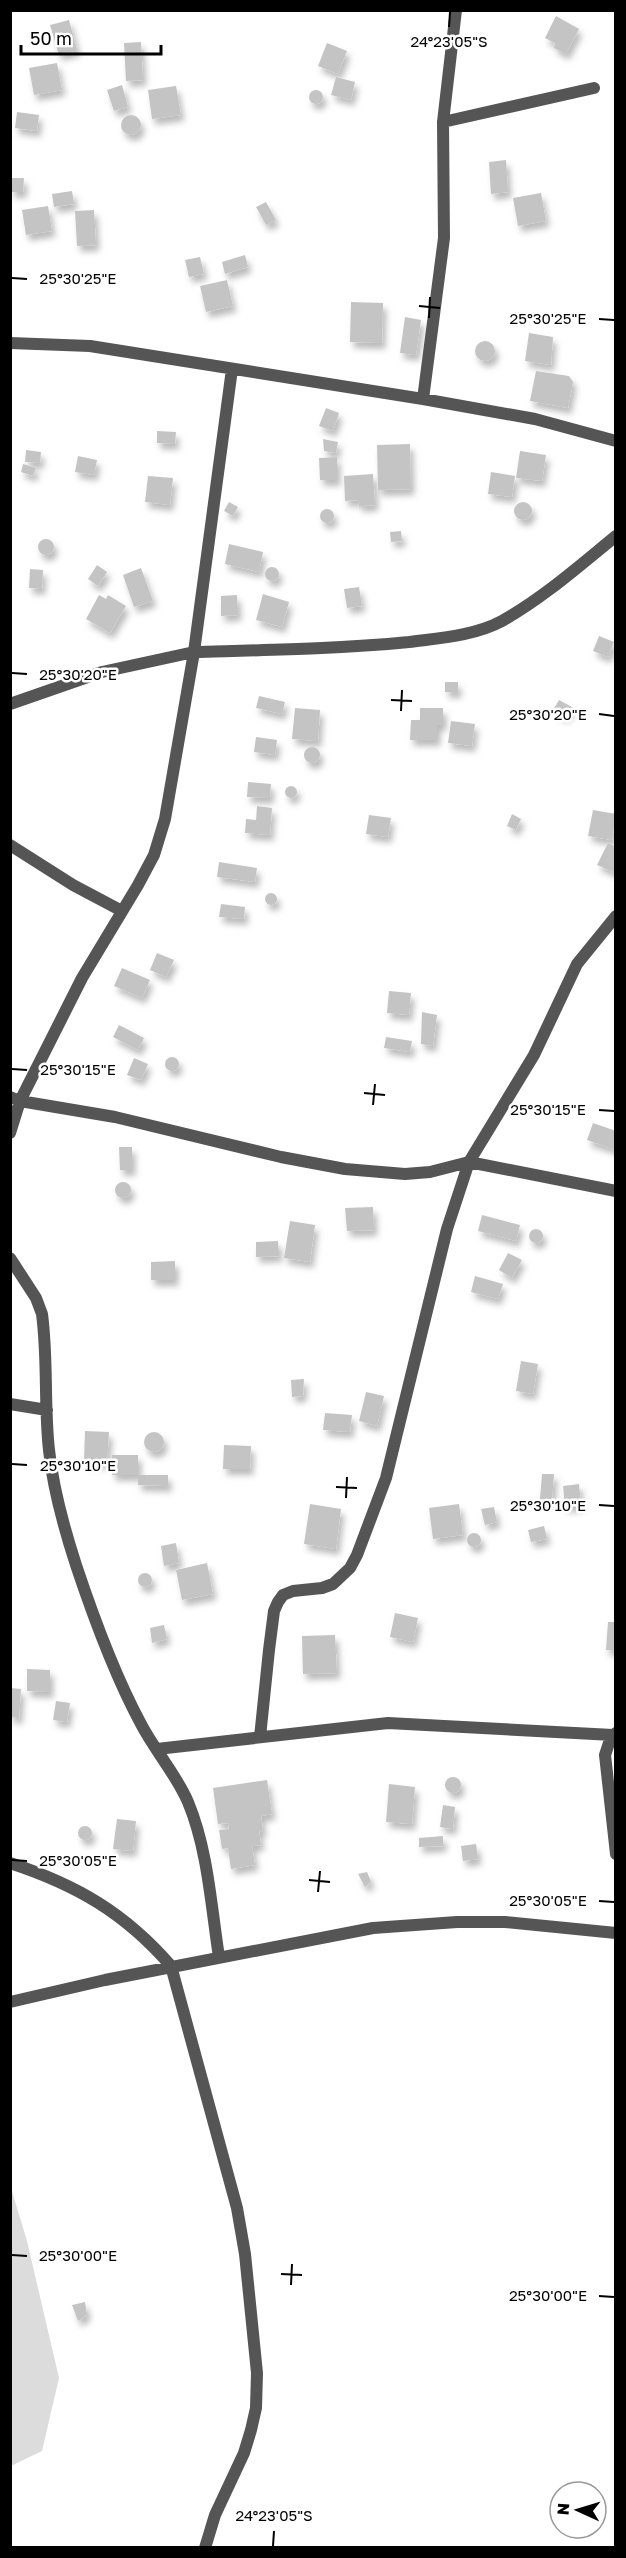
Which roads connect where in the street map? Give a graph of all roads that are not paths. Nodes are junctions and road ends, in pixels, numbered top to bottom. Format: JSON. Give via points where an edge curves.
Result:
{"nodes":[{"id":1,"x":456,"y":10,"type":"edge"},
{"id":2,"x":594,"y":88,"type":"dead end"},
{"id":3,"x":443,"y":122,"type":"junction"},
{"id":4,"x":10,"y":343,"type":"edge"},
{"id":5,"x":232,"y":369,"type":"junction"},
{"id":6,"x":423,"y":399,"type":"junction"},
{"id":7,"x":615,"y":441,"type":"edge"},
{"id":8,"x":615,"y":536,"type":"edge"},
{"id":9,"x":194,"y":652,"type":"junction"},
{"id":10,"x":10,"y":704,"type":"edge"},
{"id":11,"x":10,"y":845,"type":"edge"},
{"id":12,"x":122,"y":911,"type":"junction"},
{"id":13,"x":615,"y":916,"type":"edge"},
{"id":14,"x":15,"y":1099,"type":"edge"},
{"id":15,"x":10,"y":1133,"type":"edge"},
{"id":16,"x":470,"y":1162,"type":"junction"},
{"id":17,"x":615,"y":1191,"type":"edge"},
{"id":18,"x":10,"y":1258,"type":"edge"},
{"id":19,"x":10,"y":1404,"type":"edge"},
{"id":20,"x":46,"y":1410,"type":"junction"},
{"id":21,"x":614,"y":1734,"type":"edge"},
{"id":22,"x":260,"y":1737,"type":"junction"},
{"id":23,"x":157,"y":1749,"type":"junction"},
{"id":24,"x":615,"y":1854,"type":"edge"},
{"id":25,"x":10,"y":1863,"type":"edge"},
{"id":26,"x":615,"y":1933,"type":"edge"},
{"id":27,"x":219,"y":1957,"type":"junction"},
{"id":28,"x":171,"y":1966,"type":"junction"},
{"id":29,"x":10,"y":2002,"type":"edge"},
{"id":30,"x":205,"y":2547,"type":"edge"}],
"edges":[{"from":1,"to":3,"type":"street"},
{"from":2,"to":3,"type":"street"},
{"from":3,"to":6,"type":"street","via":[[444,238]]},
{"from":4,"to":5,"type":"street","via":[[90,346]]},
{"from":5,"to":6,"type":"street"},
{"from":5,"to":9,"type":"street"},
{"from":6,"to":7,"type":"street","via":[[524,417]]},
{"from":8,"to":9,"type":"street","via":[[530,602],[500,622],[477,631],[448,638],[358,646]]},
{"from":9,"to":10,"type":"street","via":[[102,672]]},
{"from":9,"to":12,"type":"street","via":[[160,836]]},
{"from":11,"to":12,"type":"street"},
{"from":12,"to":14,"type":"street"},
{"from":13,"to":16,"type":"street","via":[[577,964],[534,1054]]},
{"from":14,"to":15,"type":"street"},
{"from":14,"to":16,"type":"street","via":[[115,1117],[345,1169],[405,1174]]},
{"from":16,"to":17,"type":"street"},
{"from":16,"to":22,"type":"street","via":[[447,1229],[387,1478],[366,1537],[350,1568],[333,1584],[283,1595],[278,1602]]},
{"from":18,"to":20,"type":"street","via":[[42,1314]]},
{"from":19,"to":20,"type":"street"},
{"from":20,"to":23,"type":"street","via":[[56,1492],[76,1563],[119,1679]]},
{"from":21,"to":22,"type":"street","via":[[388,1723]]},
{"from":21,"to":24,"type":"street","via":[[605,1755]]},
{"from":22,"to":23,"type":"street"},
{"from":23,"to":27,"type":"street","via":[[180,1785],[198,1829]]},
{"from":25,"to":28,"type":"street","via":[[73,1887],[111,1911]]},
{"from":26,"to":27,"type":"street","via":[[505,1922],[414,1924]]},
{"from":27,"to":28,"type":"street"},
{"from":28,"to":29,"type":"street"},
{"from":28,"to":30,"type":"street","via":[[237,2208],[257,2373],[251,2430]]}]}
